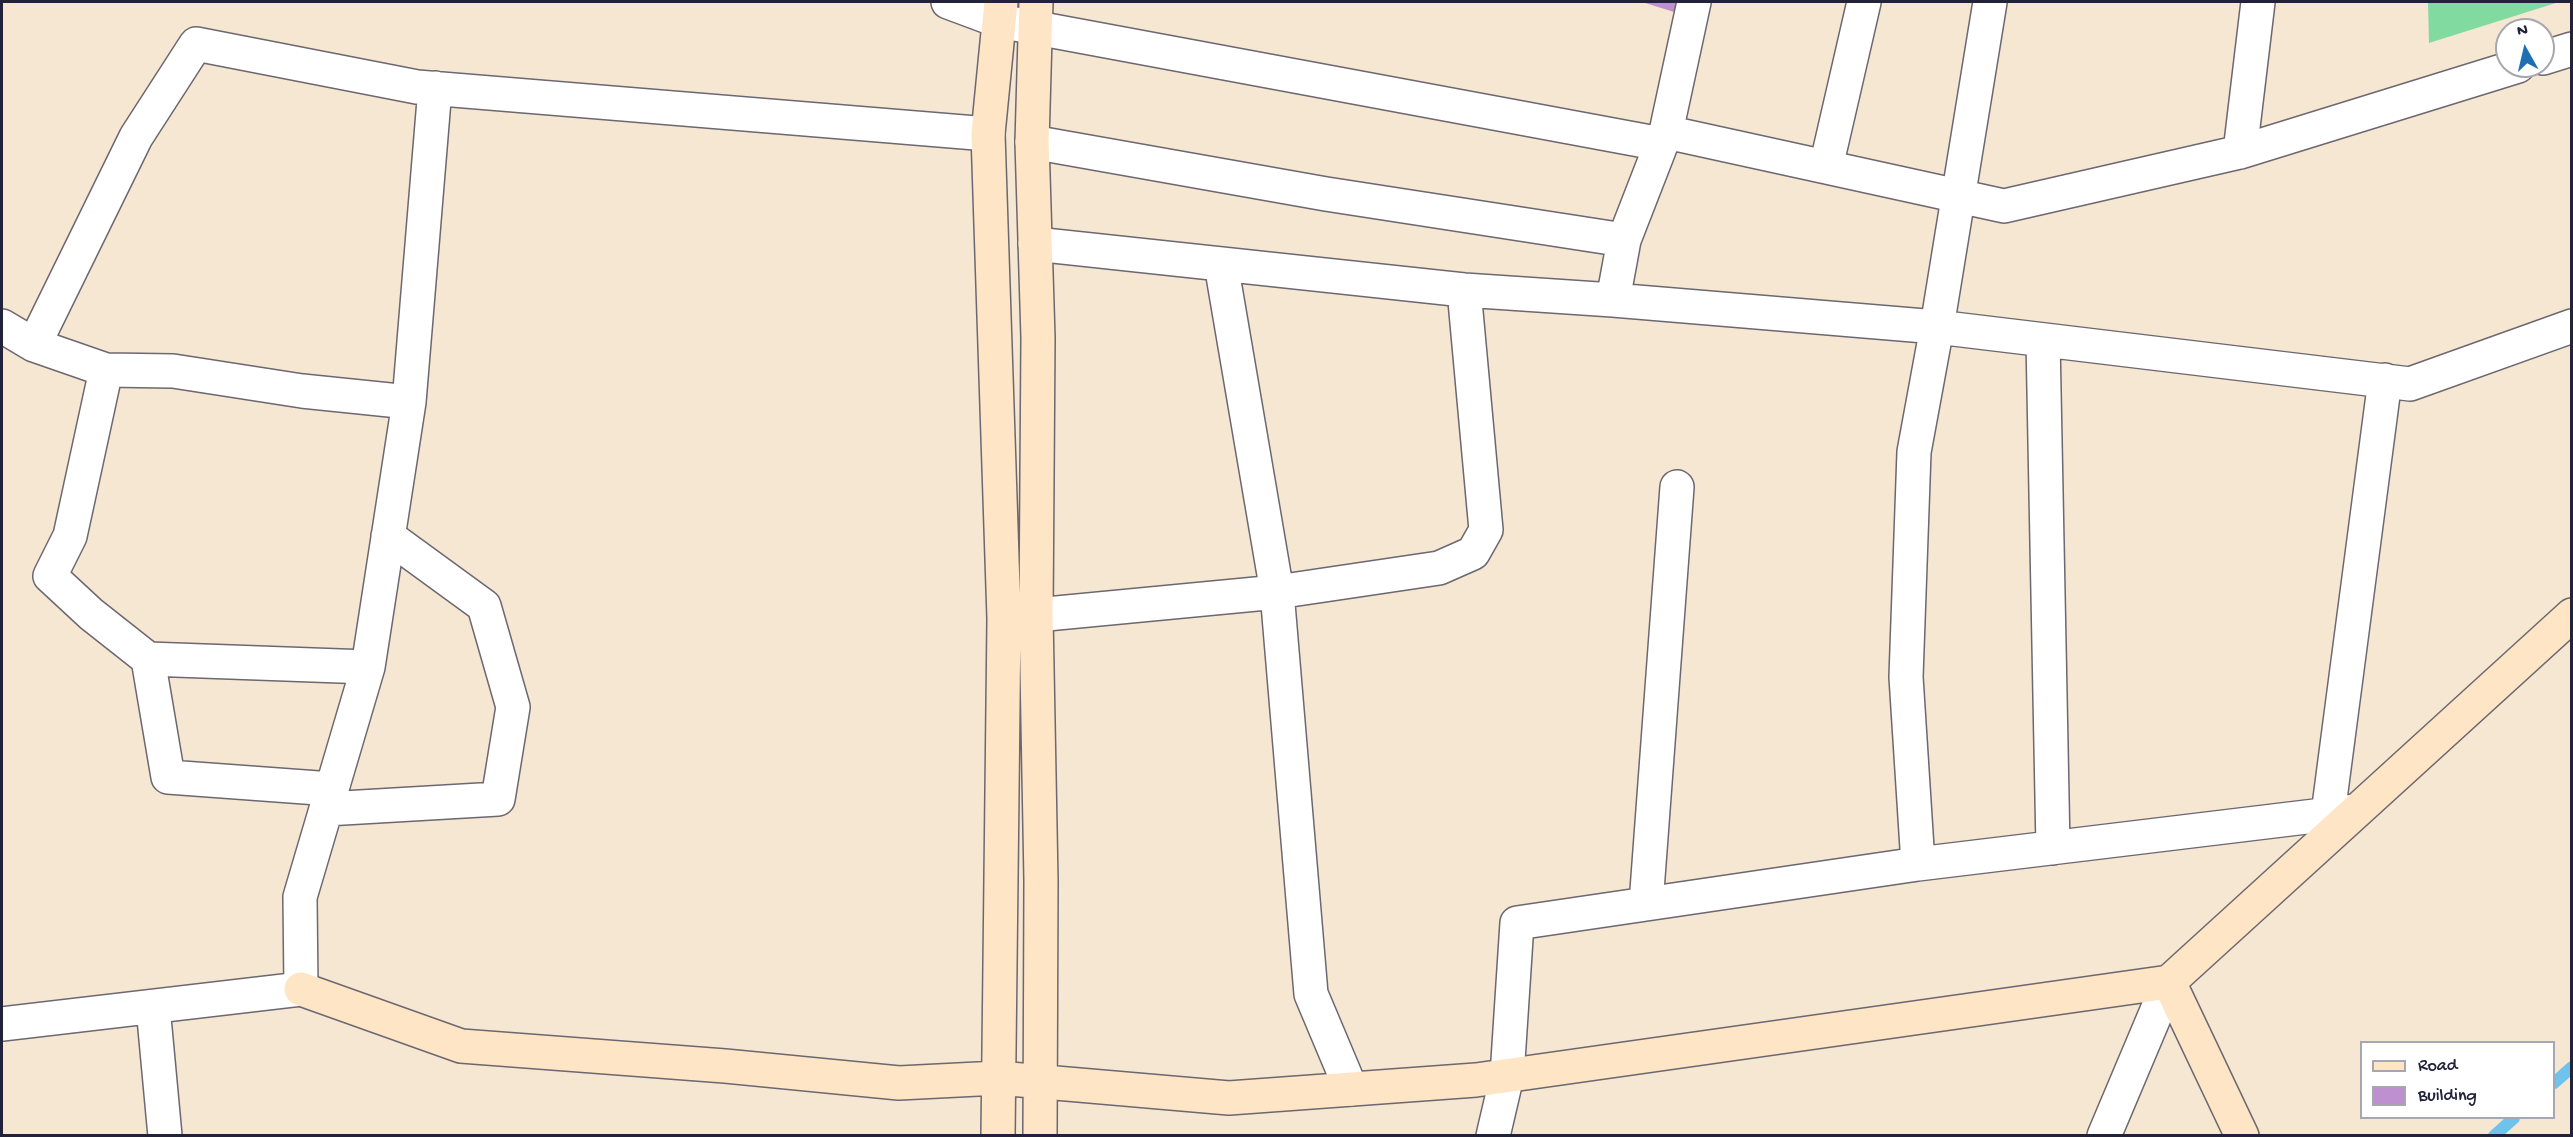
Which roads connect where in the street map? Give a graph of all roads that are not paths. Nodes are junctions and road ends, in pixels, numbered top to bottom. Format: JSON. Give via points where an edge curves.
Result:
{"nodes":[{"id":1,"x":948,"y":2,"type":"edge"},
{"id":2,"x":1694,"y":2,"type":"edge"},
{"id":3,"x":1864,"y":2,"type":"edge"},
{"id":4,"x":1990,"y":2,"type":"edge"},
{"id":5,"x":2258,"y":2,"type":"edge"},
{"id":6,"x":1000,"y":11,"type":"edge"},
{"id":7,"x":1036,"y":15,"type":"edge"},
{"id":8,"x":2571,"y":49,"type":"edge"},
{"id":9,"x":2555,"y":54,"type":"edge"},
{"id":10,"x":2495,"y":73,"type":"edge"},
{"id":11,"x":435,"y":88,"type":"junction"},
{"id":12,"x":988,"y":134,"type":"junction"},
{"id":13,"x":1664,"y":138,"type":"junction"},
{"id":14,"x":1032,"y":142,"type":"junction"},
{"id":15,"x":2240,"y":152,"type":"junction"},
{"id":16,"x":1826,"y":166,"type":"junction"},
{"id":17,"x":1958,"y":196,"type":"junction"},
{"id":18,"x":1624,"y":240,"type":"junction"},
{"id":19,"x":1035,"y":244,"type":"junction"},
{"id":20,"x":1221,"y":264,"type":"junction"},
{"id":21,"x":1464,"y":290,"type":"junction"},
{"id":22,"x":1613,"y":300,"type":"junction"},
{"id":23,"x":2,"y":326,"type":"edge"},
{"id":24,"x":2571,"y":326,"type":"edge"},
{"id":25,"x":1937,"y":327,"type":"junction"},
{"id":26,"x":2043,"y":340,"type":"junction"},
{"id":27,"x":34,"y":345,"type":"junction"},
{"id":28,"x":106,"y":370,"type":"junction"},
{"id":29,"x":2385,"y":380,"type":"junction"},
{"id":30,"x":409,"y":402,"type":"junction"},
{"id":31,"x":1677,"y":487,"type":"dead end"},
{"id":32,"x":388,"y":536,"type":"junction"},
{"id":33,"x":1277,"y":592,"type":"junction"},
{"id":34,"x":1036,"y":615,"type":"junction"},
{"id":35,"x":2571,"y":615,"type":"edge"},
{"id":36,"x":148,"y":659,"type":"junction"},
{"id":37,"x":368,"y":667,"type":"junction"},
{"id":38,"x":329,"y":799,"type":"junction"},
{"id":39,"x":2342,"y":813,"type":"junction"},
{"id":40,"x":2053,"y":848,"type":"junction"},
{"id":41,"x":1918,"y":864,"type":"junction"},
{"id":42,"x":1646,"y":904,"type":"junction"},
{"id":43,"x":2169,"y":982,"type":"junction"},
{"id":44,"x":301,"y":989,"type":"junction"},
{"id":45,"x":153,"y":1007,"type":"junction"},
{"id":46,"x":2,"y":1024,"type":"edge"},
{"id":47,"x":1506,"y":1076,"type":"junction"},
{"id":48,"x":998,"y":1078,"type":"junction"},
{"id":49,"x":1039,"y":1082,"type":"junction"},
{"id":50,"x":1351,"y":1089,"type":"junction"},
{"id":51,"x":165,"y":1136,"type":"edge"},
{"id":52,"x":998,"y":1136,"type":"edge"},
{"id":53,"x":1040,"y":1136,"type":"edge"},
{"id":54,"x":1493,"y":1136,"type":"edge"},
{"id":55,"x":2104,"y":1136,"type":"edge"},
{"id":56,"x":2242,"y":1136,"type":"edge"}],
"edges":[{"from":1,"to":6,"type":"street","via":[[984,13]]},
{"from":2,"to":13,"type":"street"},
{"from":3,"to":16,"type":"street"},
{"from":4,"to":17,"type":"street"},
{"from":5,"to":15,"type":"street"},
{"from":6,"to":7,"type":"street"},
{"from":6,"to":12,"type":"street"},
{"from":7,"to":13,"type":"street"},
{"from":7,"to":14,"type":"street"},
{"from":8,"to":9,"type":"street"},
{"from":10,"to":15,"type":"street"},
{"from":11,"to":12,"type":"street"},
{"from":11,"to":27,"type":"street","via":[[196,44],[136,137]]},
{"from":11,"to":30,"type":"street"},
{"from":12,"to":48,"type":"street","via":[[1004,619]]},
{"from":13,"to":16,"type":"street"},
{"from":13,"to":18,"type":"street"},
{"from":14,"to":18,"type":"street","via":[[1326,194]]},
{"from":14,"to":19,"type":"street"},
{"from":15,"to":17,"type":"street","via":[[2004,206]]},
{"from":16,"to":17,"type":"street"},
{"from":17,"to":25,"type":"street"},
{"from":18,"to":22,"type":"street"},
{"from":19,"to":20,"type":"street"},
{"from":19,"to":34,"type":"street"},
{"from":20,"to":21,"type":"street"},
{"from":20,"to":33,"type":"street"},
{"from":21,"to":22,"type":"street"},
{"from":21,"to":33,"type":"street","via":[[1486,530],[1473,553],[1439,567]]},
{"from":22,"to":25,"type":"street"},
{"from":23,"to":27,"type":"street"},
{"from":24,"to":29,"type":"street","via":[[2410,384]]},
{"from":25,"to":26,"type":"street"},
{"from":25,"to":41,"type":"street","via":[[1914,452],[1912,499],[1906,677]]},
{"from":26,"to":29,"type":"street"},
{"from":26,"to":40,"type":"street"},
{"from":27,"to":28,"type":"street"},
{"from":28,"to":30,"type":"street","via":[[173,372]]},
{"from":28,"to":36,"type":"street","via":[[70,536],[50,576]]},
{"from":29,"to":39,"type":"street"},
{"from":30,"to":32,"type":"street"},
{"from":31,"to":42,"type":"street"},
{"from":32,"to":37,"type":"street"},
{"from":32,"to":38,"type":"street","via":[[484,606],[513,707],[498,799]]},
{"from":33,"to":34,"type":"street"},
{"from":33,"to":50,"type":"street","via":[[1311,993]]},
{"from":34,"to":49,"type":"street","via":[[1041,880]]},
{"from":35,"to":39,"type":"street"},
{"from":36,"to":37,"type":"street"},
{"from":36,"to":38,"type":"street","via":[[168,777]]},
{"from":37,"to":38,"type":"street"},
{"from":38,"to":44,"type":"street","via":[[300,897]]},
{"from":39,"to":40,"type":"street"},
{"from":39,"to":43,"type":"street"},
{"from":40,"to":41,"type":"street"},
{"from":41,"to":42,"type":"street"},
{"from":42,"to":47,"type":"street","via":[[1517,923]]},
{"from":43,"to":47,"type":"street"},
{"from":43,"to":55,"type":"street"},
{"from":43,"to":56,"type":"street"},
{"from":44,"to":45,"type":"street"},
{"from":44,"to":48,"type":"street","via":[[460,1046],[899,1083]]},
{"from":45,"to":46,"type":"street"},
{"from":45,"to":51,"type":"street"},
{"from":47,"to":50,"type":"street"},
{"from":47,"to":54,"type":"street"},
{"from":48,"to":49,"type":"street"},
{"from":48,"to":52,"type":"street"},
{"from":49,"to":50,"type":"street","via":[[1229,1098]]},
{"from":49,"to":53,"type":"street"}]}
